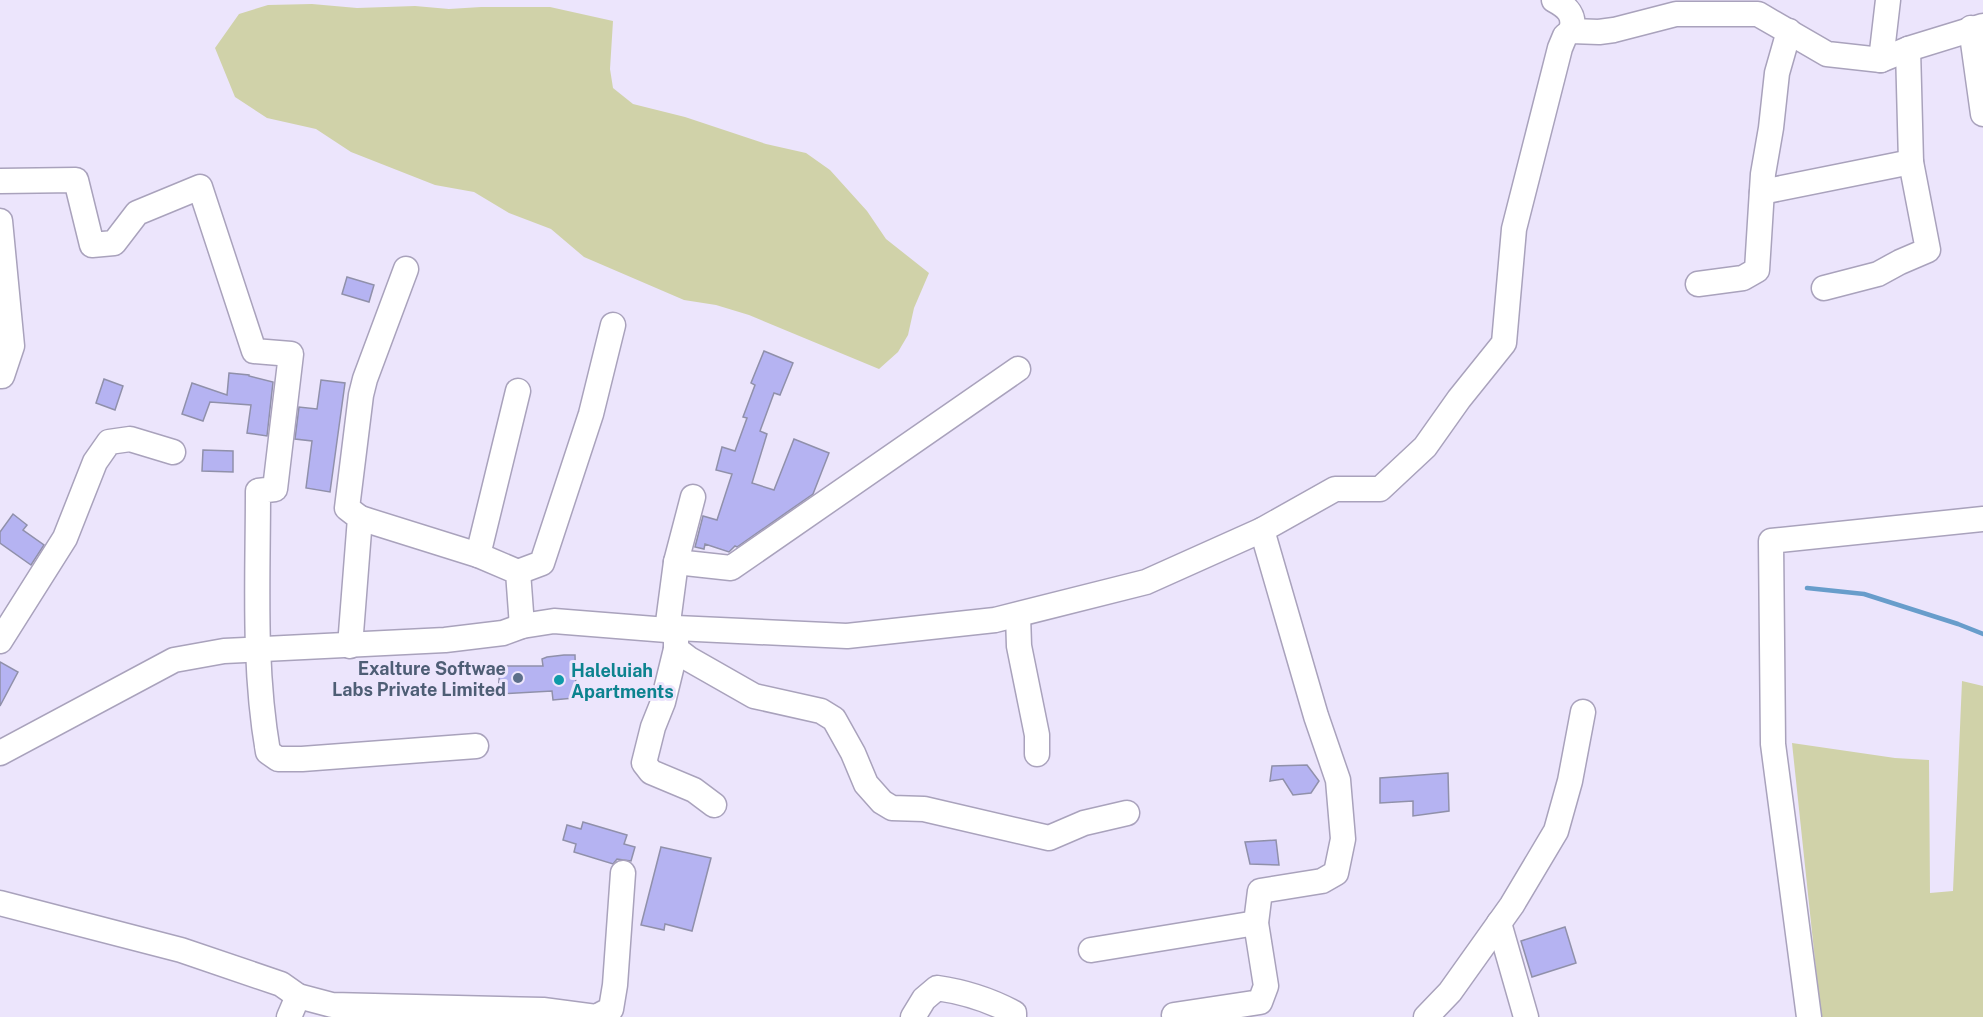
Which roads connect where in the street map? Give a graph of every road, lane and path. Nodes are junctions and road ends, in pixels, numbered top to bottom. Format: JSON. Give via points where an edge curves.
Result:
{"nodes":[{"id":1,"x":1554,"y":0,"type":"edge"},
{"id":2,"x":1888,"y":0,"type":"edge"},
{"id":3,"x":1977,"y":27,"type":"edge"},
{"id":4,"x":1571,"y":31,"type":"junction"},
{"id":5,"x":1789,"y":32,"type":"junction"},
{"id":6,"x":1908,"y":49,"type":"junction"},
{"id":7,"x":1881,"y":60,"type":"junction"},
{"id":8,"x":1983,"y":114,"type":"edge"},
{"id":9,"x":1911,"y":162,"type":"junction"},
{"id":10,"x":0,"y":181,"type":"edge"},
{"id":11,"x":1762,"y":192,"type":"junction"},
{"id":12,"x":0,"y":220,"type":"edge"},
{"id":13,"x":406,"y":269,"type":"dead end"},
{"id":14,"x":1698,"y":284,"type":"dead end"},
{"id":15,"x":1824,"y":288,"type":"dead end"},
{"id":16,"x":613,"y":325,"type":"dead end"},
{"id":17,"x":1018,"y":369,"type":"dead end"},
{"id":18,"x":0,"y":376,"type":"edge"},
{"id":19,"x":518,"y":391,"type":"dead end"},
{"id":20,"x":174,"y":452,"type":"dead end"},
{"id":21,"x":693,"y":497,"type":"dead end"},
{"id":22,"x":360,"y":518,"type":"junction"},
{"id":23,"x":1983,"y":519,"type":"edge"},
{"id":24,"x":1262,"y":530,"type":"junction"},
{"id":25,"x":478,"y":555,"type":"junction"},
{"id":26,"x":676,"y":562,"type":"junction"},
{"id":27,"x":518,"y":572,"type":"junction"},
{"id":28,"x":1018,"y":615,"type":"junction"},
{"id":29,"x":522,"y":626,"type":"junction"},
{"id":30,"x":673,"y":636,"type":"junction"},
{"id":31,"x":0,"y":641,"type":"edge"},
{"id":32,"x":350,"y":646,"type":"junction"},
{"id":33,"x":258,"y":649,"type":"junction"},
{"id":34,"x":1583,"y":712,"type":"dead end"},
{"id":35,"x":476,"y":746,"type":"dead end"},
{"id":36,"x":0,"y":753,"type":"edge"},
{"id":37,"x":1037,"y":754,"type":"dead end"},
{"id":38,"x":714,"y":805,"type":"dead end"},
{"id":39,"x":1127,"y":813,"type":"dead end"},
{"id":40,"x":623,"y":873,"type":"dead end"},
{"id":41,"x":0,"y":903,"type":"edge"},
{"id":42,"x":1499,"y":923,"type":"junction"},
{"id":43,"x":1256,"y":924,"type":"junction"},
{"id":44,"x":1091,"y":950,"type":"dead end"},
{"id":45,"x":293,"y":1006,"type":"edge"},
{"id":46,"x":1174,"y":1015,"type":"dead end"},
{"id":47,"x":913,"y":1017,"type":"edge"},
{"id":48,"x":1014,"y":1017,"type":"edge"},
{"id":49,"x":1426,"y":1017,"type":"edge"},
{"id":50,"x":1526,"y":1017,"type":"edge"},
{"id":51,"x":1809,"y":1017,"type":"edge"}],
"edges":[{"from":1,"to":4,"type":"street","via":[[1573,16]]},
{"from":2,"to":7,"type":"street"},
{"from":3,"to":6,"type":"street"},
{"from":3,"to":8,"type":"street"},
{"from":4,"to":5,"type":"street","via":[[1614,30],[1676,14],[1758,14]]},
{"from":4,"to":24,"type":"street","via":[[1560,48],[1515,229],[1504,343],[1425,447],[1380,489],[1335,489]]},
{"from":5,"to":7,"type":"street","via":[[1827,54]]},
{"from":5,"to":11,"type":"street","via":[[1777,73]]},
{"from":6,"to":7,"type":"street"},
{"from":6,"to":9,"type":"street"},
{"from":9,"to":11,"type":"street"},
{"from":9,"to":15,"type":"street","via":[[1928,250],[1878,274]]},
{"from":10,"to":33,"type":"street","via":[[76,180],[92,245],[114,243],[137,213],[200,187],[255,351],[291,354],[275,489],[258,491]]},
{"from":11,"to":14,"type":"street","via":[[1757,270],[1743,278]]},
{"from":12,"to":18,"type":"street","via":[[12,346]]},
{"from":13,"to":22,"type":"street","via":[[361,395],[347,508]]},
{"from":16,"to":27,"type":"street","via":[[591,414],[542,563]]},
{"from":17,"to":26,"type":"street","via":[[731,568]]},
{"from":19,"to":25,"type":"street"},
{"from":20,"to":31,"type":"street","via":[[130,439],[109,442],[95,462],[65,538]]},
{"from":21,"to":26,"type":"street"},
{"from":22,"to":25,"type":"street"},
{"from":22,"to":32,"type":"street"},
{"from":23,"to":51,"type":"street","via":[[1771,541],[1773,744]]},
{"from":24,"to":28,"type":"street","via":[[1146,582]]},
{"from":24,"to":43,"type":"street","via":[[1338,780],[1343,839],[1336,873],[1322,881],[1260,891]]},
{"from":25,"to":27,"type":"street"},
{"from":26,"to":30,"type":"street"},
{"from":27,"to":29,"type":"street"},
{"from":28,"to":30,"type":"street","via":[[847,636]]},
{"from":28,"to":37,"type":"street","via":[[1019,646],[1037,735]]},
{"from":29,"to":30,"type":"street","via":[[554,621]]},
{"from":29,"to":32,"type":"street","via":[[457,639]]},
{"from":30,"to":38,"type":"street","via":[[663,702],[644,763],[651,772],[694,790]]},
{"from":30,"to":39,"type":"street","via":[[689,659],[754,696],[821,711],[834,719],[866,784],[891,808],[924,809],[1049,838],[1084,823]]},
{"from":32,"to":33,"type":"street"},
{"from":33,"to":35,"type":"street","via":[[262,720],[268,752],[278,759]]},
{"from":33,"to":36,"type":"street","via":[[174,660]]},
{"from":34,"to":42,"type":"street","via":[[1556,831]]},
{"from":40,"to":45,"type":"street","via":[[611,1009],[596,1017],[543,1010]]},
{"from":41,"to":45,"type":"street","via":[[180,950],[281,984]]},
{"from":42,"to":49,"type":"street","via":[[1450,992]]},
{"from":42,"to":50,"type":"street"},
{"from":43,"to":44,"type":"street"},
{"from":43,"to":46,"type":"street","via":[[1266,986],[1260,1002]]},
{"from":47,"to":48,"type":"street","via":[[924,999],[937,988],[992,1001],[1014,1013]]}]}
